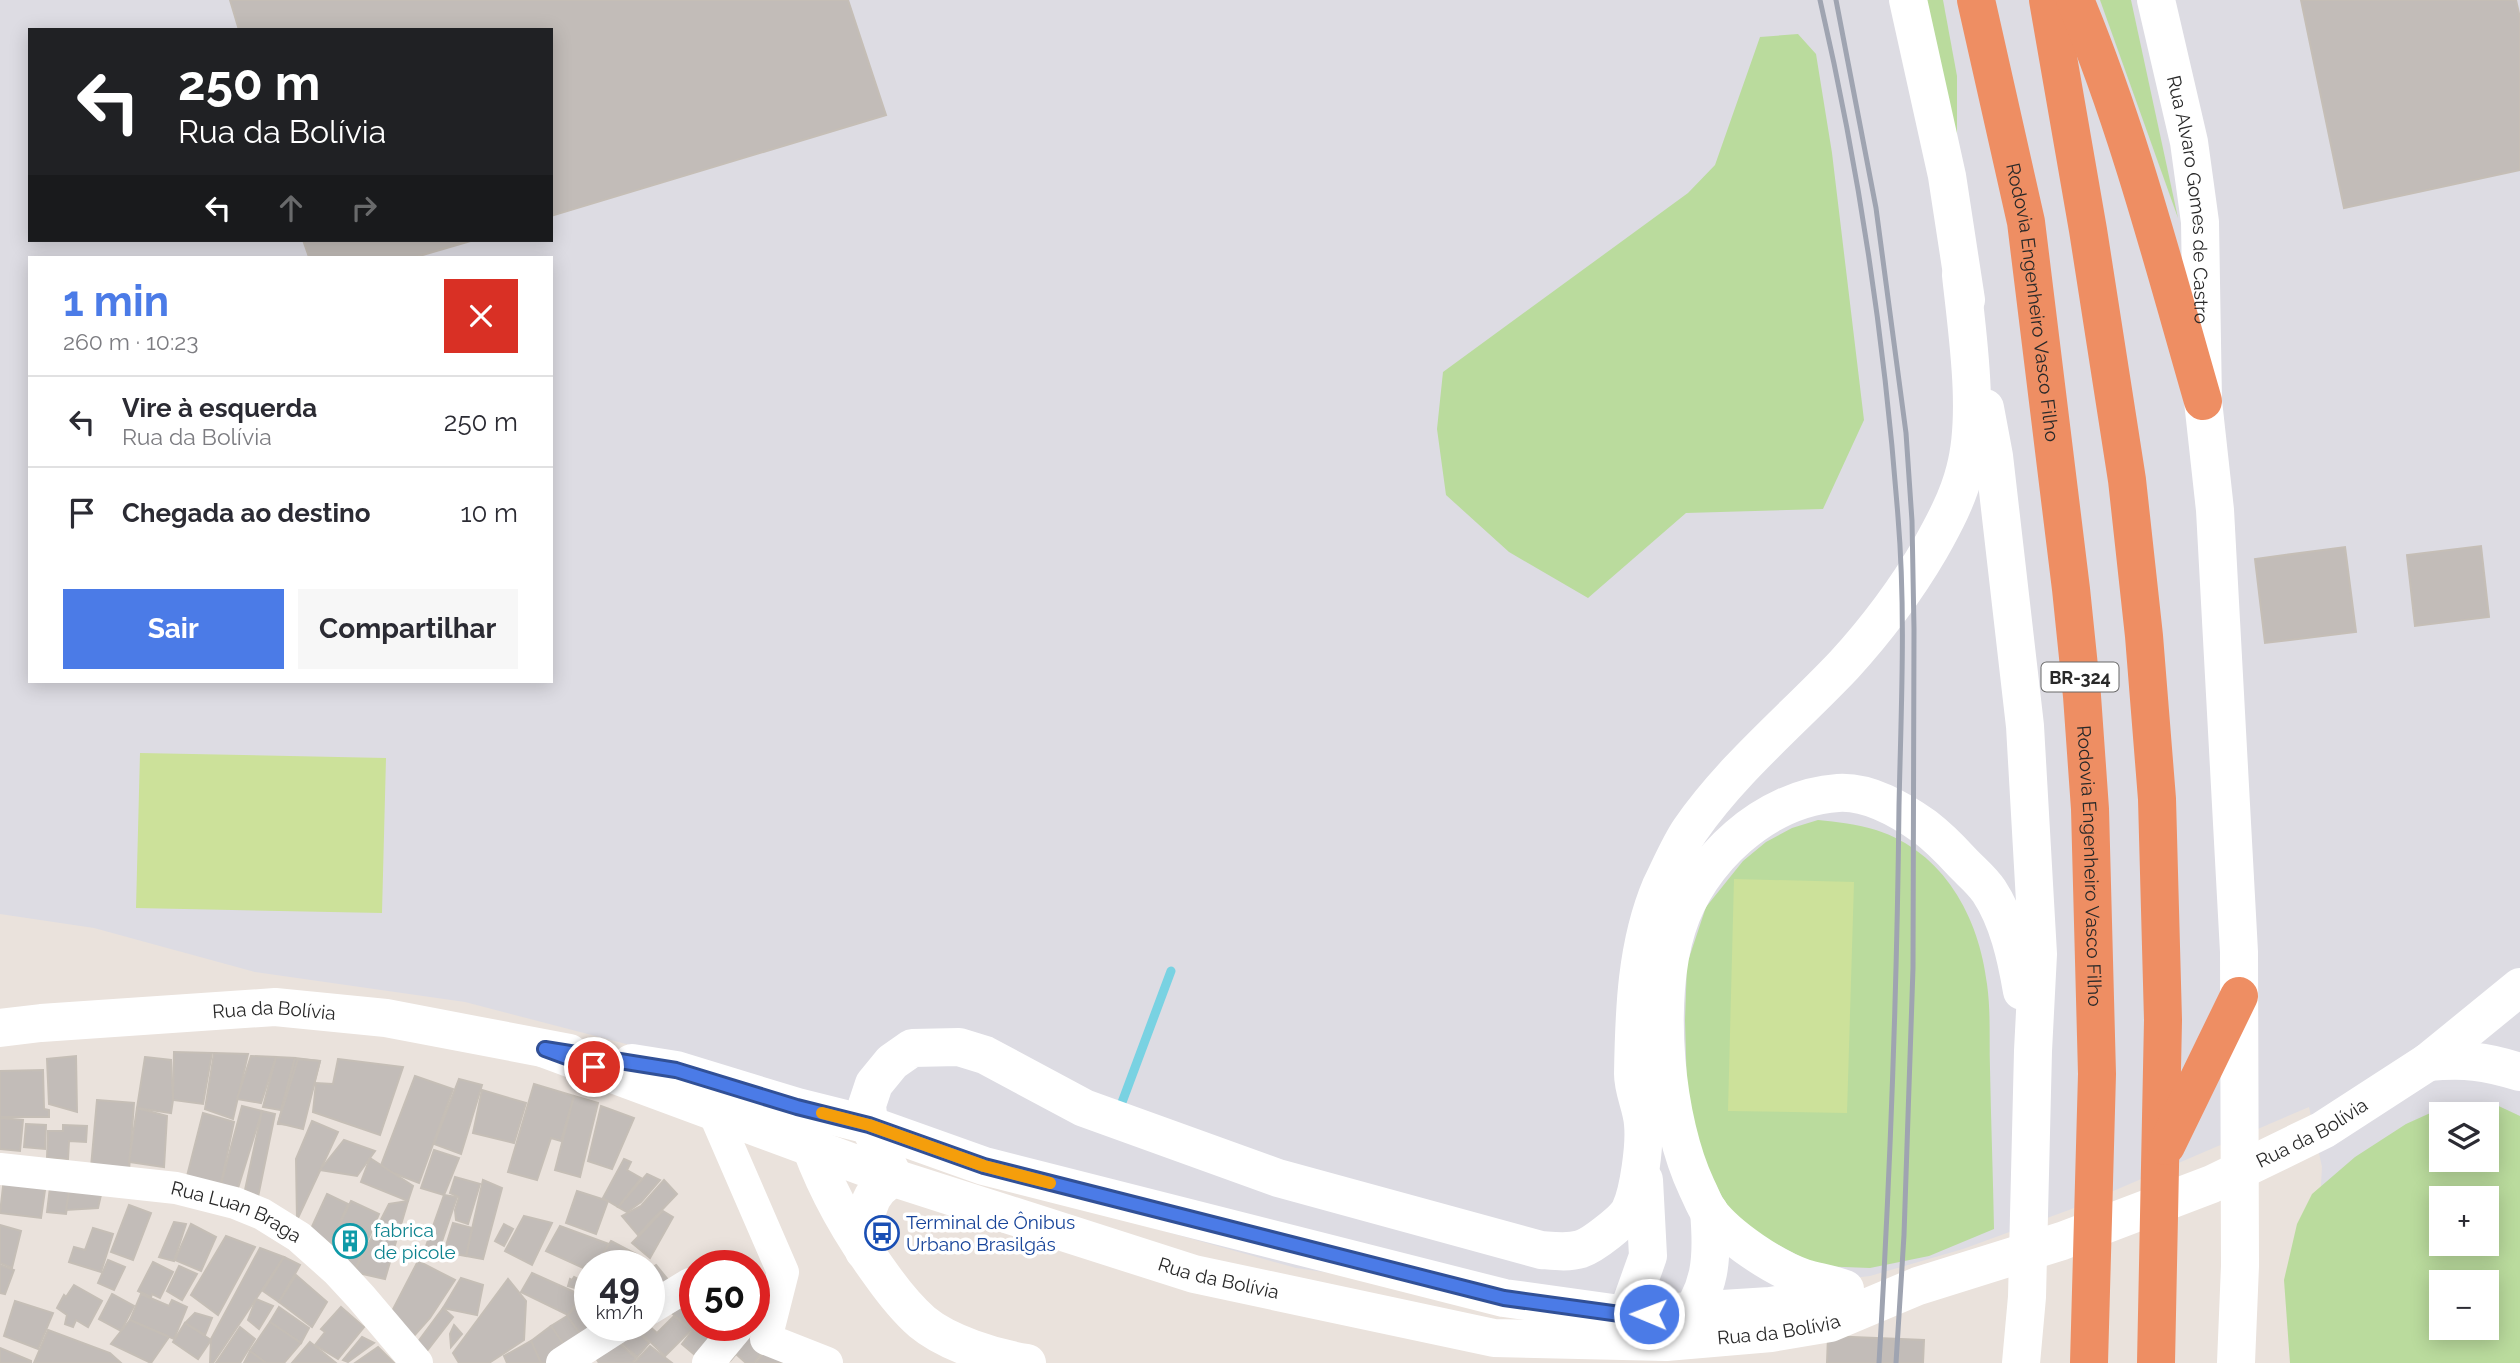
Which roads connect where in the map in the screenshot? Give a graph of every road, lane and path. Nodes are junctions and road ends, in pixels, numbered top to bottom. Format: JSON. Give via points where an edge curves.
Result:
{"nodes":[{"id":1,"x":1908,"y":0,"type":"edge"},
{"id":2,"x":1976,"y":0,"type":"edge"},
{"id":3,"x":2048,"y":0,"type":"edge"},
{"id":4,"x":2076,"y":0,"type":"edge"},
{"id":5,"x":2155,"y":0,"type":"edge"},
{"id":6,"x":1961,"y":275,"type":"junction"},
{"id":7,"x":2203,"y":401,"type":"junction"},
{"id":8,"x":2520,"y":987,"type":"edge"},
{"id":9,"x":2239,"y":996,"type":"junction"},
{"id":10,"x":0,"y":1028,"type":"edge"},
{"id":11,"x":545,"y":1049,"type":"junction"},
{"id":12,"x":2032,"y":1051,"type":"junction"},
{"id":13,"x":2428,"y":1062,"type":"junction"},
{"id":14,"x":2520,"y":1072,"type":"edge"},
{"id":15,"x":797,"y":1107,"type":"junction"},
{"id":16,"x":715,"y":1113,"type":"junction"},
{"id":17,"x":869,"y":1125,"type":"junction"},
{"id":18,"x":810,"y":1146,"type":"junction"},
{"id":19,"x":1642,"y":1154,"type":"junction"},
{"id":20,"x":2161,"y":1157,"type":"junction"},
{"id":21,"x":0,"y":1169,"type":"edge"},
{"id":22,"x":894,"y":1178,"type":"junction"},
{"id":23,"x":1709,"y":1212,"type":"junction"},
{"id":24,"x":864,"y":1251,"type":"junction"},
{"id":25,"x":1928,"y":1284,"type":"junction"},
{"id":26,"x":1855,"y":1293,"type":"junction"},
{"id":27,"x":1693,"y":1312,"type":"junction"},
{"id":28,"x":2239,"y":1313,"type":"junction"},
{"id":29,"x":1627,"y":1315,"type":"junction"},
{"id":30,"x":596,"y":1341,"type":"edge"},
{"id":31,"x":726,"y":1341,"type":"edge"},
{"id":32,"x":1666,"y":1342,"type":"junction"},
{"id":33,"x":416,"y":1363,"type":"edge"},
{"id":34,"x":562,"y":1363,"type":"edge"},
{"id":35,"x":708,"y":1363,"type":"edge"},
{"id":36,"x":827,"y":1363,"type":"edge"},
{"id":37,"x":1027,"y":1363,"type":"edge"},
{"id":38,"x":2021,"y":1363,"type":"edge"},
{"id":39,"x":2089,"y":1363,"type":"edge"},
{"id":40,"x":2156,"y":1363,"type":"edge"},
{"id":41,"x":2236,"y":1363,"type":"edge"},
{"id":42,"x":2256,"y":1363,"type":"edge"}],
"edges":[{"from":1,"to":6,"type":"main road","via":[[1947,176]]},
{"from":2,"to":39,"type":"highway","name":"Rodovia Engenheiro Vasco Filho","number":"BR-324","via":[[2026,222],[2082,696],[2090,809],[2097,1074]]},
{"from":3,"to":20,"type":"highway","number":"BR-324","via":[[2127,480],[2144,636],[2158,813]]},
{"from":4,"to":7,"type":"highway","via":[[2106,76]]},
{"from":5,"to":7,"type":"main road","name":"Rua Alvaro Gomes de Castro","via":[[2189,142],[2200,222]]},
{"from":6,"to":12,"type":"main road","via":[[1994,456],[2025,726],[2038,954]]},
{"from":6,"to":19,"type":"main road","via":[[1971,417],[1966,468],[1943,527],[1918,569],[1845,663],[1727,785],[1690,831],[1660,888],[1643,946],[1634,1010],[1633,1079],[1643,1124]]},
{"from":7,"to":9,"type":"main road","via":[[2215,510]]},
{"from":8,"to":13,"type":"main road","name":"Rua da Bolívia"},
{"from":9,"to":20,"type":"highway"},
{"from":9,"to":28,"type":"main road"},
{"from":10,"to":11,"type":"main road","name":"Rua da Bolívia","via":[[275,1007],[386,1018]]},
{"from":11,"to":15,"type":"main road","name":"Rua da Bolívia","via":[[676,1070]]},
{"from":11,"to":16,"type":"main road","name":"Rua da Bolívia"},
{"from":12,"to":23,"type":"main road","via":[[2005,923],[1988,890],[1938,836],[1872,798],[1840,793],[1801,800],[1756,821],[1699,880],[1677,928],[1668,972],[1664,1036],[1672,1100],[1688,1168]]},
{"from":12,"to":38,"type":"main road","via":[[2027,1297]]},
{"from":13,"to":14,"type":"main road","via":[[2486,1062]]},
{"from":13,"to":25,"type":"main road","name":"Rua da Bolívia","via":[[2314,1136],[2212,1184],[2062,1241]]},
{"from":15,"to":17,"type":"main road","name":"Rua da Bolívia"},
{"from":15,"to":18,"type":"main road"},
{"from":16,"to":18,"type":"main road","name":"Rua da Bolívia"},
{"from":16,"to":36,"type":"street","via":[[783,1272],[766,1339]]},
{"from":17,"to":19,"type":"main road","via":[[867,1105],[874,1084],[892,1062],[912,1048],[959,1047],[985,1055],[1084,1108],[1278,1178],[1541,1250],[1563,1251],[1582,1249],[1596,1241],[1629,1212]]},
{"from":17,"to":22,"type":"main road"},
{"from":17,"to":29,"type":"main road","name":"Rua da Bolívia","via":[[984,1166],[1197,1222],[1504,1298]]},
{"from":18,"to":22,"type":"main road","name":"Rua da Bolívia"},
{"from":18,"to":24,"type":"main road","via":[[834,1203]]},
{"from":19,"to":29,"type":"main road","via":[[1648,1256]]},
{"from":20,"to":40,"type":"highway","number":"BR-324"},
{"from":21,"to":33,"type":"street","name":"Rua Luan Braga","via":[[176,1188],[262,1214],[299,1237],[336,1270]]},
{"from":22,"to":24,"type":"main road","via":[[875,1191],[869,1205]]},
{"from":22,"to":32,"type":"main road","name":"Rua da Bolívia","via":[[1194,1274],[1339,1306],[1494,1338]]},
{"from":23,"to":26,"type":"main road","via":[[1772,1264]]},
{"from":23,"to":27,"type":"main road","via":[[1709,1276]]},
{"from":24,"to":37,"type":"main road","via":[[923,1323],[996,1358]]},
{"from":25,"to":26,"type":"main road","name":"Rua da Bolívia"},
{"from":25,"to":32,"type":"main road","name":"Rua da Bolívia","via":[[1830,1323],[1771,1334]]},
{"from":26,"to":27,"type":"main road","name":"Rua da Bolívia"},
{"from":27,"to":29,"type":"main road","name":"Rua da Bolívia"},
{"from":27,"to":32,"type":"main road"},
{"from":28,"to":41,"type":"main road"},
{"from":28,"to":42,"type":"main road"},
{"from":30,"to":34,"type":"street"},
{"from":31,"to":35,"type":"street"}]}
